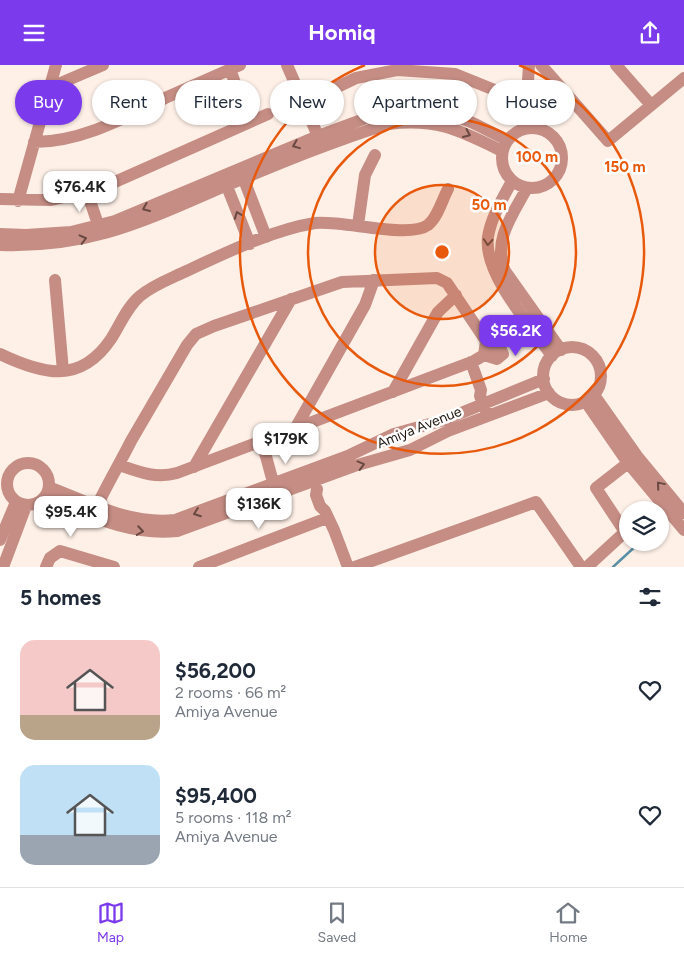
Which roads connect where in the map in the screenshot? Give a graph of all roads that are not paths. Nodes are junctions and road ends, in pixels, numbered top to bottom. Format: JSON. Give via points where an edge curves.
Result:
{"nodes":[{"id":1,"x":56,"y":65,"type":"edge"},
{"id":2,"x":103,"y":65,"type":"edge"},
{"id":3,"x":529,"y":65,"type":"edge"},
{"id":4,"x":541,"y":65,"type":"edge"},
{"id":5,"x":616,"y":65,"type":"edge"},
{"id":6,"x":290,"y":66,"type":"edge"},
{"id":7,"x":235,"y":67,"type":"edge"},
{"id":8,"x":411,"y":67,"type":"edge"},
{"id":9,"x":357,"y":71,"type":"edge"},
{"id":10,"x":469,"y":71,"type":"edge"},
{"id":11,"x":684,"y":78,"type":"edge"},
{"id":12,"x":51,"y":80,"type":"edge"},
{"id":13,"x":68,"y":80,"type":"edge"},
{"id":14,"x":238,"y":80,"type":"edge"},
{"id":15,"x":295,"y":80,"type":"edge"},
{"id":16,"x":342,"y":80,"type":"edge"},
{"id":17,"x":487,"y":83,"type":"edge"},
{"id":18,"x":651,"y":105,"type":"junction"},
{"id":19,"x":268,"y":114,"type":"dead end"},
{"id":20,"x":260,"y":118,"type":"edge"},
{"id":21,"x":39,"y":125,"type":"edge"},
{"id":22,"x":245,"y":125,"type":"edge"},
{"id":23,"x":313,"y":125,"type":"edge"},
{"id":24,"x":525,"y":128,"type":"junction"},
{"id":25,"x":34,"y":142,"type":"junction"},
{"id":26,"x":320,"y":142,"type":"junction"},
{"id":27,"x":505,"y":146,"type":"junction"},
{"id":28,"x":375,"y":155,"type":"dead end"},
{"id":29,"x":242,"y":173,"type":"junction"},
{"id":30,"x":225,"y":180,"type":"junction"},
{"id":31,"x":512,"y":181,"type":"junction"},
{"id":32,"x":527,"y":188,"type":"junction"},
{"id":33,"x":448,"y":189,"type":"dead end"},
{"id":34,"x":88,"y":192,"type":"junction"},
{"id":35,"x":0,"y":199,"type":"edge"},
{"id":36,"x":18,"y":201,"type":"junction"},
{"id":37,"x":495,"y":214,"type":"junction"},
{"id":38,"x":510,"y":220,"type":"junction"},
{"id":39,"x":358,"y":225,"type":"junction"},
{"id":40,"x":100,"y":230,"type":"junction"},
{"id":41,"x":0,"y":234,"type":"edge"},
{"id":42,"x":266,"y":237,"type":"junction"},
{"id":43,"x":250,"y":244,"type":"junction"},
{"id":44,"x":0,"y":245,"type":"edge"},
{"id":45,"x":55,"y":280,"type":"dead end"},
{"id":46,"x":374,"y":280,"type":"junction"},
{"id":47,"x":456,"y":295,"type":"junction"},
{"id":48,"x":291,"y":299,"type":"junction"},
{"id":49,"x":263,"y":309,"type":"junction"},
{"id":50,"x":276,"y":325,"type":"junction"},
{"id":51,"x":556,"y":353,"type":"junction"},
{"id":52,"x":0,"y":354,"type":"edge"},
{"id":53,"x":468,"y":364,"type":"junction"},
{"id":54,"x":408,"y":365,"type":"junction"},
{"id":55,"x":63,"y":371,"type":"junction"},
{"id":56,"x":544,"y":379,"type":"junction"},
{"id":57,"x":422,"y":381,"type":"junction"},
{"id":58,"x":524,"y":387,"type":"junction"},
{"id":59,"x":393,"y":392,"type":"junction"},
{"id":60,"x":549,"y":393,"type":"junction"},
{"id":61,"x":503,"y":395,"type":"junction"},
{"id":62,"x":590,"y":398,"type":"junction"},
{"id":63,"x":311,"y":401,"type":"junction"},
{"id":64,"x":529,"y":401,"type":"junction"},
{"id":65,"x":484,"y":406,"type":"junction"},
{"id":66,"x":508,"y":408,"type":"junction"},
{"id":67,"x":323,"y":418,"type":"junction"},
{"id":68,"x":295,"y":429,"type":"junction"},
{"id":69,"x":211,"y":438,"type":"junction"},
{"id":70,"x":258,"y":443,"type":"junction"},
{"id":71,"x":223,"y":456,"type":"junction"},
{"id":72,"x":632,"y":459,"type":"junction"},
{"id":73,"x":194,"y":467,"type":"junction"},
{"id":74,"x":5,"y":469,"type":"edge"},
{"id":75,"x":117,"y":470,"type":"junction"},
{"id":76,"x":314,"y":480,"type":"junction"},
{"id":77,"x":3,"y":483,"type":"edge"},
{"id":78,"x":274,"y":485,"type":"junction"},
{"id":79,"x":47,"y":492,"type":"junction"},
{"id":80,"x":21,"y":504,"type":"junction"},
{"id":81,"x":100,"y":507,"type":"junction"},
{"id":82,"x":684,"y":513,"type":"edge"},
{"id":83,"x":326,"y":514,"type":"junction"},
{"id":84,"x":684,"y":530,"type":"edge"},
{"id":85,"x":0,"y":540,"type":"edge"},
{"id":86,"x":3,"y":567,"type":"edge"},
{"id":87,"x":46,"y":567,"type":"edge"},
{"id":88,"x":114,"y":567,"type":"edge"},
{"id":89,"x":199,"y":567,"type":"edge"},
{"id":90,"x":348,"y":567,"type":"edge"},
{"id":91,"x":355,"y":567,"type":"edge"},
{"id":92,"x":581,"y":567,"type":"edge"},
{"id":93,"x":587,"y":567,"type":"edge"}],
"edges":[{"from":1,"to":12,"type":"street"},
{"from":2,"to":13,"type":"street"},
{"from":3,"to":24,"type":"street"},
{"from":4,"to":18,"type":"street","via":[[608,141]]},
{"from":5,"to":18,"type":"street"},
{"from":6,"to":15,"type":"street"},
{"from":7,"to":14,"type":"street"},
{"from":7,"to":25,"type":"street","via":[[75,137]]},
{"from":8,"to":9,"type":"street"},
{"from":8,"to":10,"type":"street","via":[[444,72]]},
{"from":9,"to":16,"type":"street"},
{"from":10,"to":17,"type":"street"},
{"from":11,"to":18,"type":"street"},
{"from":19,"to":20,"type":"street"},
{"from":21,"to":25,"type":"street"},
{"from":22,"to":34,"type":"street","via":[[112,185]]},
{"from":23,"to":26,"type":"street"},
{"from":24,"to":27,"type":"street","via":[[512,135]]},
{"from":24,"to":32,"type":"street","via":[[549,133],[562,153],[560,169],[550,182]]},
{"from":25,"to":36,"type":"street"},
{"from":26,"to":27,"type":"street","via":[[385,111],[431,110],[459,117]]},
{"from":26,"to":29,"type":"street"},
{"from":27,"to":31,"type":"street","via":[[503,167]]},
{"from":28,"to":39,"type":"street","via":[[365,175]]},
{"from":29,"to":30,"type":"street"},
{"from":29,"to":42,"type":"street"},
{"from":30,"to":40,"type":"street","via":[[130,215]]},
{"from":43,"to":30,"type":"street","one_way":true},
{"from":31,"to":32,"type":"street"},
{"from":31,"to":37,"type":"street"},
{"from":32,"to":38,"type":"street"},
{"from":33,"to":39,"type":"street","via":[[432,221],[421,229]]},
{"from":34,"to":36,"type":"street","via":[[51,200]]},
{"from":34,"to":40,"type":"street"},
{"from":35,"to":36,"type":"street"},
{"from":37,"to":38,"type":"street"},
{"from":37,"to":51,"type":"street","one_way":true,"via":[[488,246],[492,269]]},
{"from":38,"to":51,"type":"street","via":[[499,249],[502,264]]},
{"from":39,"to":42,"type":"street","via":[[318,223]]},
{"from":40,"to":41,"type":"street"},
{"from":44,"to":40,"type":"street","one_way":true,"via":[[52,245]]},
{"from":42,"to":43,"type":"street"},
{"from":43,"to":55,"type":"street","via":[[142,295],[130,307],[103,350],[83,365]]},
{"from":45,"to":55,"type":"street"},
{"from":46,"to":47,"type":"street","via":[[440,278]]},
{"from":46,"to":48,"type":"street","via":[[333,284]]},
{"from":46,"to":63,"type":"street","via":[[365,305]]},
{"from":47,"to":53,"type":"street","via":[[485,337],[485,350]]},
{"from":47,"to":54,"type":"street","via":[[442,307]]},
{"from":48,"to":49,"type":"street"},
{"from":48,"to":50,"type":"street"},
{"from":49,"to":50,"type":"street"},
{"from":49,"to":75,"type":"street","via":[[214,326],[191,339]]},
{"from":50,"to":69,"type":"street"},
{"from":51,"to":56,"type":"street","via":[[545,367]]},
{"from":51,"to":62,"type":"street","via":[[582,349],[593,356],[601,375],[598,389]]},
{"from":52,"to":55,"type":"street","via":[[43,371]]},
{"from":53,"to":57,"type":"street"},
{"from":53,"to":65,"type":"street","via":[[475,393]]},
{"from":54,"to":57,"type":"street"},
{"from":54,"to":59,"type":"street"},
{"from":56,"to":58,"type":"street","name":"Amiya Avenue"},
{"from":56,"to":60,"type":"street"},
{"from":57,"to":59,"type":"street"},
{"from":58,"to":61,"type":"street","name":"Amiya Avenue"},
{"from":58,"to":64,"type":"street"},
{"from":59,"to":67,"type":"street"},
{"from":60,"to":62,"type":"street","via":[[566,404]]},
{"from":60,"to":64,"type":"street","name":"Amiya Avenue"},
{"from":61,"to":65,"type":"street","name":"Amiya Avenue"},
{"from":61,"to":66,"type":"street"},
{"from":62,"to":72,"type":"street"},
{"from":63,"to":67,"type":"street"},
{"from":63,"to":68,"type":"street"},
{"from":64,"to":66,"type":"street","name":"Amiya Avenue"},
{"from":65,"to":66,"type":"street","name":"Amiya Avenue"},
{"from":65,"to":76,"type":"street","name":"Amiya Avenue","via":[[394,434]]},
{"from":76,"to":65,"type":"street","name":"Amiya Avenue","one_way":true,"via":[[410,450],[448,431]]},
{"from":67,"to":68,"type":"street"},
{"from":68,"to":70,"type":"street"},
{"from":69,"to":71,"type":"street"},
{"from":69,"to":73,"type":"street"},
{"from":70,"to":71,"type":"street"},
{"from":70,"to":78,"type":"street","via":[[264,471]]},
{"from":71,"to":73,"type":"street"},
{"from":82,"to":72,"type":"street","one_way":true},
{"from":72,"to":84,"type":"street"},
{"from":72,"to":93,"type":"street","via":[[596,488],[625,532]]},
{"from":73,"to":75,"type":"street","via":[[160,477]]},
{"from":74,"to":77,"type":"street"},
{"from":74,"to":79,"type":"street","via":[[22,463],[36,464],[47,473]]},
{"from":75,"to":81,"type":"street","via":[[116,480]]},
{"from":76,"to":78,"type":"street","name":"Amiya Avenue"},
{"from":76,"to":83,"type":"street","via":[[326,504]]},
{"from":77,"to":80,"type":"street","via":[[9,494]]},
{"from":79,"to":78,"type":"street","name":"Amiya Avenue","one_way":true,"via":[[116,526],[150,533],[189,528]]},
{"from":78,"to":81,"type":"street","name":"Amiya Avenue","one_way":true,"via":[[175,520],[141,521]]},
{"from":79,"to":80,"type":"street","via":[[37,504]]},
{"from":79,"to":81,"type":"street","name":"Amiya Avenue"},
{"from":80,"to":85,"type":"street"},
{"from":80,"to":86,"type":"street"},
{"from":83,"to":89,"type":"street"},
{"from":83,"to":90,"type":"street"},
{"from":87,"to":88,"type":"street","via":[[55,549]]},
{"from":91,"to":92,"type":"street","via":[[536,502]]}]}
